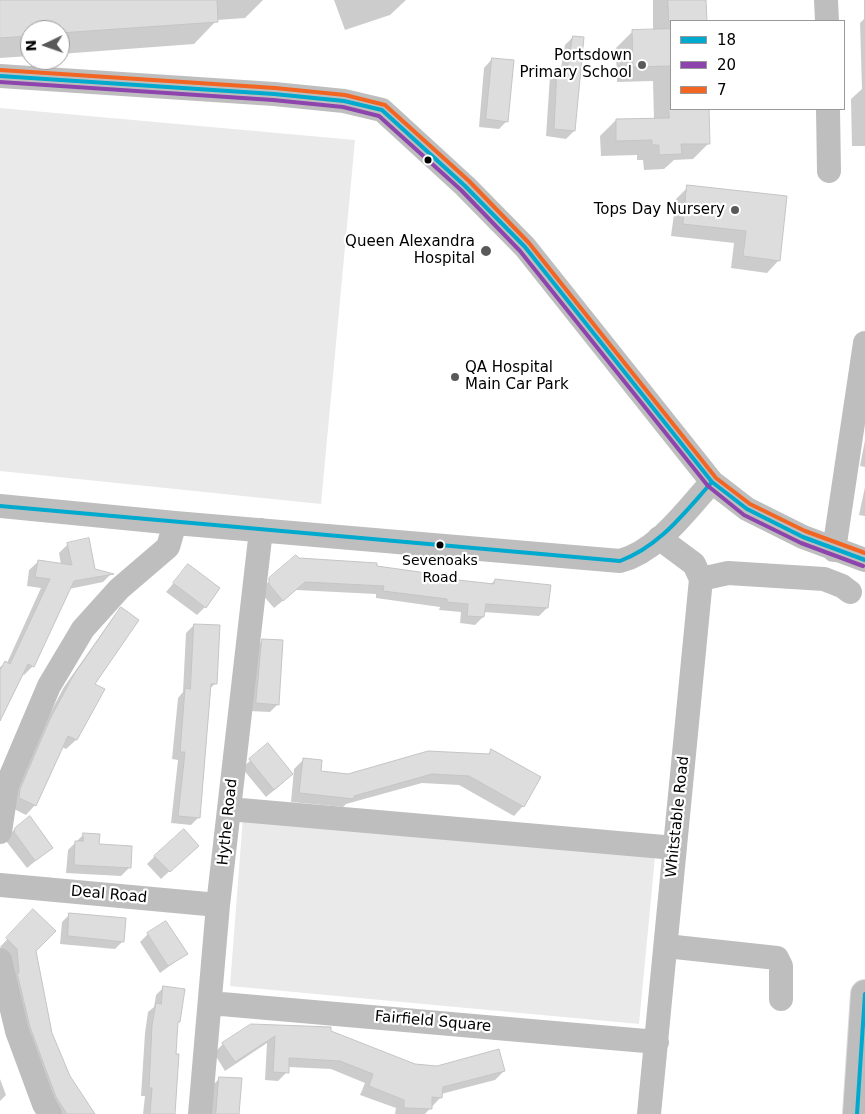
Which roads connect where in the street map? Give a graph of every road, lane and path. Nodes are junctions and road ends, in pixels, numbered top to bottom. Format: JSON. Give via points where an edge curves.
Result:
{"nodes":[{"id":1,"x":826,"y":0,"type":"edge"},
{"id":2,"x":826,"y":20,"type":"edge"},
{"id":3,"x":0,"y":76,"type":"edge"},
{"id":4,"x":828,"y":110,"type":"edge"},
{"id":5,"x":829,"y":171,"type":"dead end"},
{"id":6,"x":865,"y":343,"type":"edge"},
{"id":7,"x":712,"y":482,"type":"junction"},
{"id":8,"x":0,"y":506,"type":"edge"},
{"id":9,"x":175,"y":523,"type":"junction"},
{"id":10,"x":261,"y":530,"type":"junction"},
{"id":11,"x":659,"y":538,"type":"junction"},
{"id":12,"x":834,"y":550,"type":"junction"},
{"id":13,"x":865,"y":560,"type":"edge"},
{"id":14,"x":701,"y":579,"type":"junction"},
{"id":15,"x":850,"y":592,"type":"dead end"},
{"id":16,"x":229,"y":809,"type":"junction"},
{"id":17,"x":0,"y":832,"type":"edge"},
{"id":18,"x":675,"y":848,"type":"junction"},
{"id":19,"x":0,"y":885,"type":"edge"},
{"id":20,"x":218,"y":905,"type":"junction"},
{"id":21,"x":666,"y":946,"type":"junction"},
{"id":22,"x":0,"y":960,"type":"edge"},
{"id":23,"x":865,"y":994,"type":"edge"},
{"id":24,"x":781,"y":999,"type":"dead end"},
{"id":25,"x":210,"y":1003,"type":"junction"},
{"id":26,"x":657,"y":1042,"type":"junction"},
{"id":27,"x":50,"y":1114,"type":"edge"},
{"id":28,"x":200,"y":1114,"type":"edge"},
{"id":29,"x":649,"y":1114,"type":"edge"},
{"id":30,"x":857,"y":1114,"type":"edge"}],
"edges":[{"from":1,"to":2,"type":"street"},
{"from":3,"to":7,"type":"street","via":[[274,94],[344,101],[382,110],[472,192],[525,247]]},
{"from":4,"to":5,"type":"street"},
{"from":6,"to":12,"type":"street"},
{"from":7,"to":11,"type":"street"},
{"from":7,"to":12,"type":"street","via":[[747,509]]},
{"from":8,"to":9,"type":"street"},
{"from":9,"to":10,"type":"street"},
{"from":9,"to":17,"type":"street","via":[[168,547],[119,589],[83,629],[48,686],[7,785]]},
{"from":10,"to":11,"type":"street","via":[[620,561],[634,557]]},
{"from":10,"to":16,"type":"street","name":"Hythe Road"},
{"from":11,"to":14,"type":"street","via":[[694,564]]},
{"from":12,"to":13,"type":"street"},
{"from":14,"to":15,"type":"street","via":[[728,574],[824,579]]},
{"from":14,"to":18,"type":"street","name":"Whitstable Road"},
{"from":16,"to":18,"type":"street"},
{"from":16,"to":20,"type":"street","name":"Hythe Road"},
{"from":18,"to":21,"type":"street","name":"Whitstable Road"},
{"from":19,"to":20,"type":"street","name":"Deal Road"},
{"from":20,"to":25,"type":"street","name":"Hythe Road"},
{"from":21,"to":24,"type":"street","via":[[777,958],[781,966]]},
{"from":21,"to":26,"type":"street","name":"Whitstable Road"},
{"from":22,"to":27,"type":"street","via":[[17,1031]]},
{"from":23,"to":30,"type":"main road"},
{"from":25,"to":26,"type":"street","name":"Fairfield Square"},
{"from":25,"to":28,"type":"street","name":"Hythe Road"},
{"from":26,"to":29,"type":"street","name":"Whitstable Road"}]}
